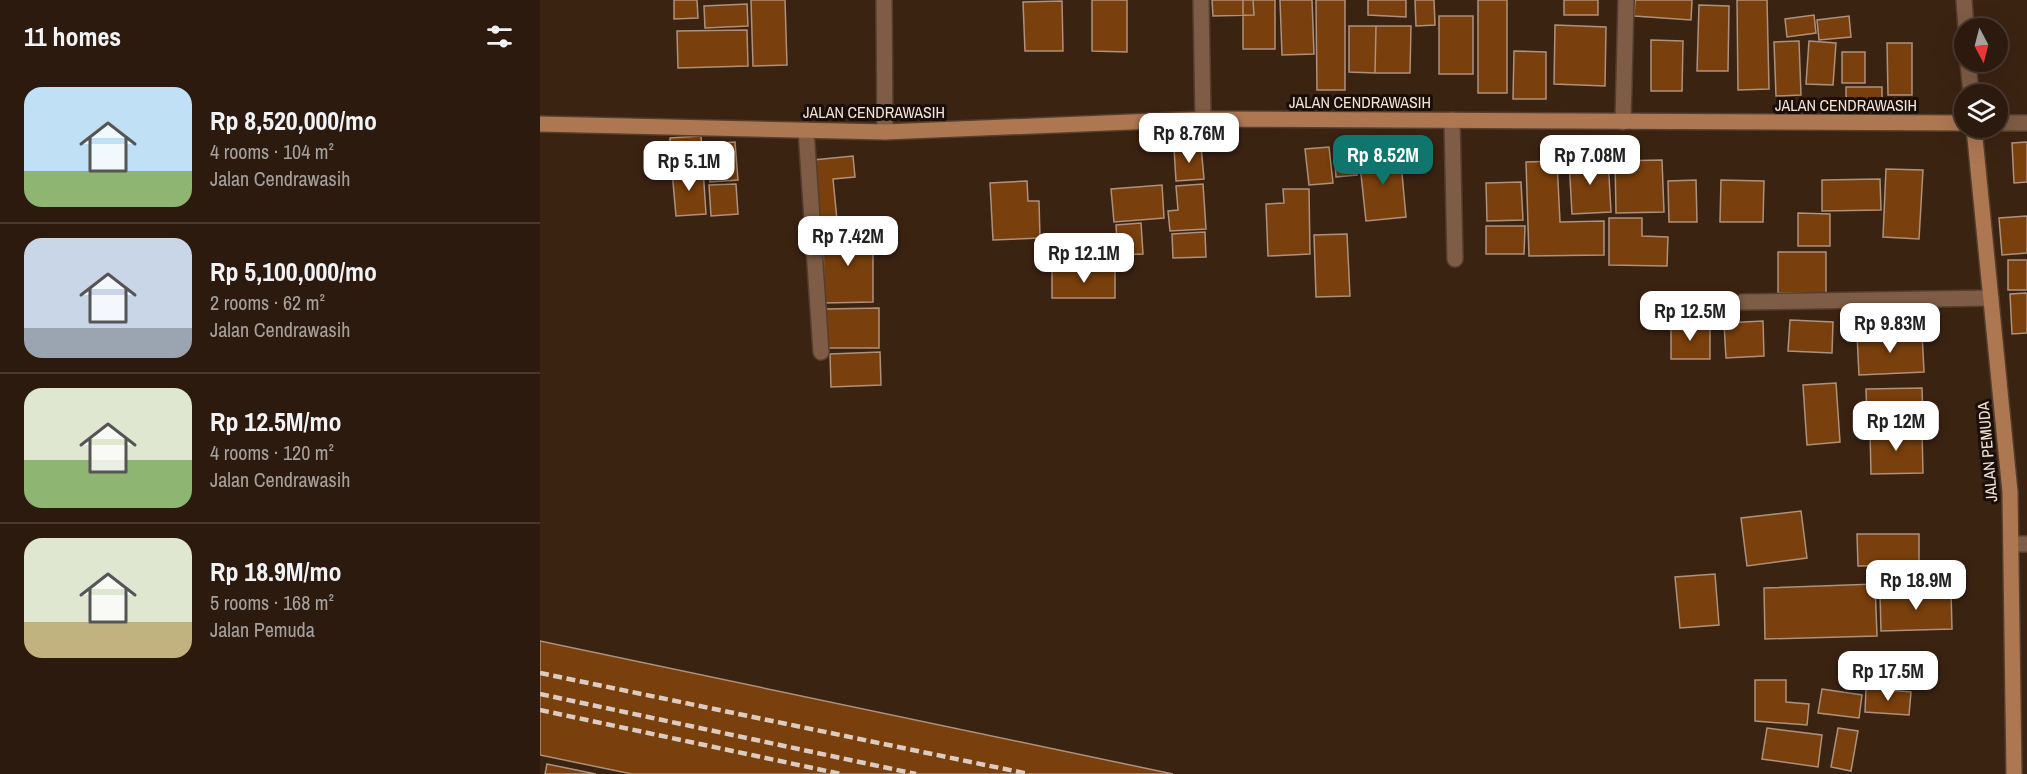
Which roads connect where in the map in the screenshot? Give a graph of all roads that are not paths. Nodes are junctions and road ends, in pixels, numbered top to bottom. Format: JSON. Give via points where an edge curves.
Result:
{"nodes":[{"id":1,"x":884,"y":0,"type":"edge"},
{"id":2,"x":1201,"y":0,"type":"edge"},
{"id":3,"x":1626,"y":0,"type":"edge"},
{"id":4,"x":1964,"y":0,"type":"edge"},
{"id":5,"x":1965,"y":18,"type":"edge"},
{"id":6,"x":1203,"y":119,"type":"junction"},
{"id":7,"x":1452,"y":120,"type":"junction"},
{"id":8,"x":1623,"y":122,"type":"junction"},
{"id":9,"x":1954,"y":123,"type":"edge"},
{"id":10,"x":2008,"y":123,"type":"edge"},
{"id":11,"x":2027,"y":123,"type":"edge"},
{"id":12,"x":540,"y":124,"type":"edge"},
{"id":13,"x":806,"y":130,"type":"junction"},
{"id":14,"x":885,"y":132,"type":"junction"},
{"id":15,"x":1975,"y":138,"type":"edge"},
{"id":16,"x":1455,"y":259,"type":"dead end"},
{"id":17,"x":1991,"y":298,"type":"junction"},
{"id":18,"x":1742,"y":302,"type":"dead end"},
{"id":19,"x":821,"y":352,"type":"dead end"},
{"id":20,"x":2011,"y":544,"type":"junction"},
{"id":21,"x":2027,"y":544,"type":"edge"},
{"id":22,"x":2014,"y":774,"type":"edge"}],
"edges":[{"from":1,"to":14,"type":"street"},
{"from":2,"to":6,"type":"street"},
{"from":3,"to":8,"type":"street"},
{"from":4,"to":5,"type":"street"},
{"from":6,"to":7,"type":"main road","name":"JALAN CENDRAWASIH"},
{"from":6,"to":14,"type":"main road","name":"JALAN CENDRAWASIH"},
{"from":7,"to":8,"type":"main road","name":"JALAN CENDRAWASIH"},
{"from":7,"to":16,"type":"street"},
{"from":8,"to":9,"type":"main road","name":"JALAN CENDRAWASIH"},
{"from":10,"to":11,"type":"street"},
{"from":12,"to":13,"type":"main road","name":"JALAN CENDRAWASIH"},
{"from":13,"to":14,"type":"main road","name":"JALAN CENDRAWASIH"},
{"from":13,"to":19,"type":"street"},
{"from":15,"to":17,"type":"main road","name":"JALAN PEMUDA"},
{"from":17,"to":18,"type":"street"},
{"from":17,"to":20,"type":"main road","name":"JALAN PEMUDA","via":[[2010,492]]},
{"from":20,"to":21,"type":"street"},
{"from":20,"to":22,"type":"main road","name":"JALAN PEMUDA"}]}
